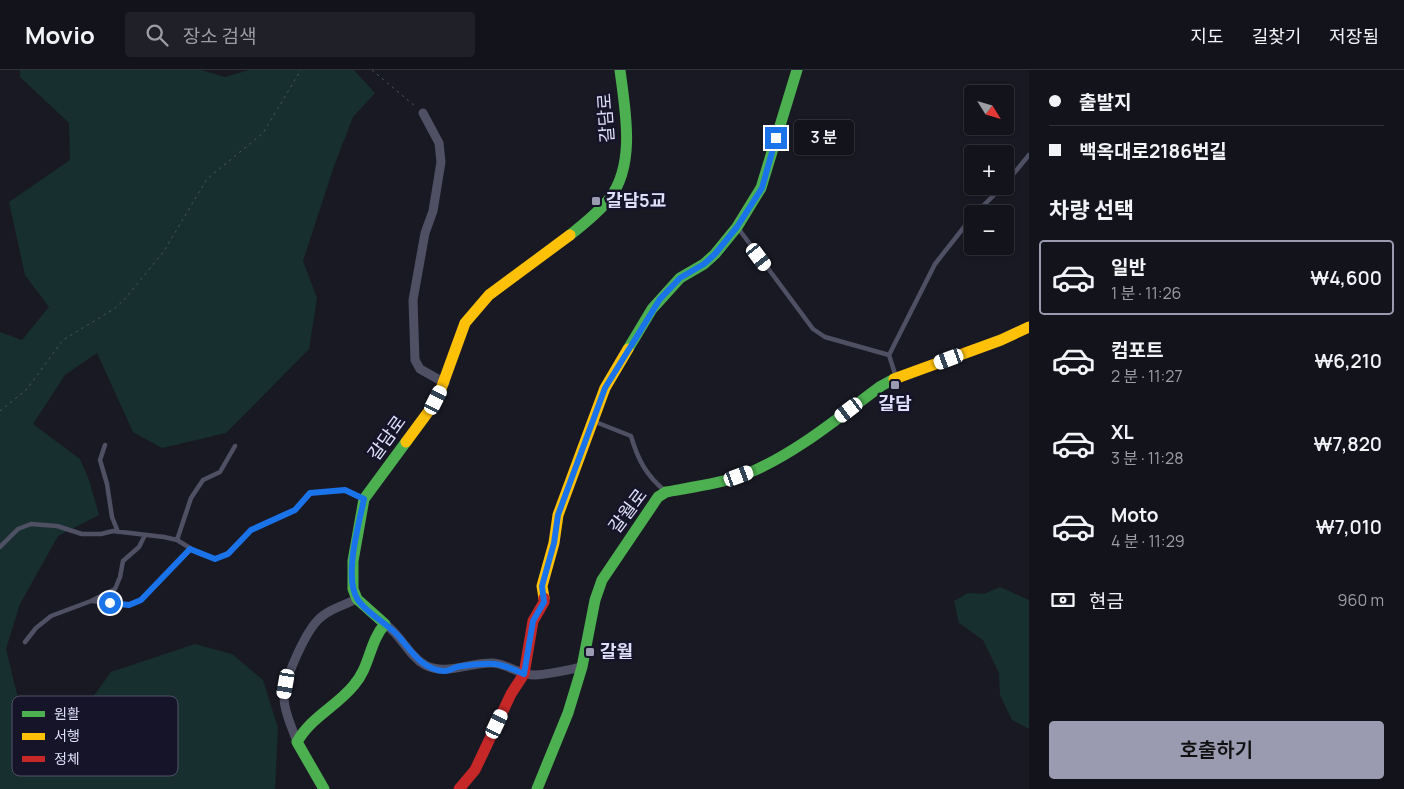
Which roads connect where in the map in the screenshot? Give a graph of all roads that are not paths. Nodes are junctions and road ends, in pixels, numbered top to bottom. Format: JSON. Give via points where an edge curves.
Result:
{"nodes":[{"id":1,"x":620,"y":70,"type":"edge"},
{"id":2,"x":796,"y":70,"type":"edge"},
{"id":3,"x":424,"y":113,"type":"road end"},
{"id":4,"x":1029,"y":155,"type":"edge"},
{"id":5,"x":1014,"y":173,"type":"edge"},
{"id":6,"x":994,"y":195,"type":"edge"},
{"id":7,"x":985,"y":205,"type":"edge"},
{"id":8,"x":737,"y":227,"type":"junction"},
{"id":9,"x":964,"y":227,"type":"edge"},
{"id":10,"x":1029,"y":327,"type":"edge"},
{"id":11,"x":889,"y":354,"type":"junction"},
{"id":12,"x":896,"y":378,"type":"junction"},
{"id":13,"x":445,"y":383,"type":"junction"},
{"id":14,"x":592,"y":421,"type":"junction"},
{"id":15,"x":105,"y":445,"type":"dead end"},
{"id":16,"x":235,"y":446,"type":"dead end"},
{"id":17,"x":666,"y":492,"type":"junction"},
{"id":18,"x":364,"y":499,"type":"junction"},
{"id":19,"x":118,"y":532,"type":"junction"},
{"id":20,"x":145,"y":535,"type":"junction"},
{"id":21,"x":177,"y":540,"type":"junction"},
{"id":22,"x":0,"y":547,"type":"edge"},
{"id":23,"x":190,"y":549,"type":"junction"},
{"id":24,"x":357,"y":599,"type":"junction"},
{"id":25,"x":91,"y":601,"type":"junction"},
{"id":26,"x":385,"y":624,"type":"junction"},
{"id":27,"x":25,"y":642,"type":"dead end"},
{"id":28,"x":582,"y":667,"type":"junction"},
{"id":29,"x":524,"y":674,"type":"junction"},
{"id":30,"x":297,"y":742,"type":"junction"},
{"id":31,"x":324,"y":789,"type":"edge"},
{"id":32,"x":459,"y":789,"type":"edge"},
{"id":33,"x":537,"y":789,"type":"edge"}],
"edges":[{"from":1,"to":13,"type":"street","name":"갈담로","via":[[626,152],[617,190],[598,213],[477,307],[465,323]]},
{"from":2,"to":8,"type":"street","via":[[762,188]]},
{"from":3,"to":13,"type":"street","via":[[439,143],[441,162],[412,312],[415,360],[420,369]]},
{"from":4,"to":5,"type":"lane"},
{"from":6,"to":7,"type":"lane"},
{"from":8,"to":11,"type":"lane","via":[[812,329],[825,337]]},
{"from":8,"to":14,"type":"street","via":[[715,254],[680,278],[652,309],[605,388]]},
{"from":9,"to":11,"type":"lane","via":[[935,264]]},
{"from":10,"to":12,"type":"street","name":"갈월로"},
{"from":11,"to":12,"type":"lane"},
{"from":12,"to":17,"type":"street","name":"갈월로","via":[[774,461],[728,480]]},
{"from":13,"to":18,"type":"street","name":"갈담로"},
{"from":14,"to":17,"type":"lane","via":[[631,436],[644,471]]},
{"from":14,"to":29,"type":"street","via":[[558,515],[542,586],[544,602],[533,621]]},
{"from":15,"to":19,"type":"lane","via":[[100,460]]},
{"from":16,"to":21,"type":"lane","via":[[220,472],[203,480],[191,498]]},
{"from":17,"to":28,"type":"street","name":"갈월로","via":[[658,497],[602,580]]},
{"from":18,"to":23,"type":"lane","via":[[345,490],[310,493],[295,510],[251,530],[228,554],[215,559]]},
{"from":18,"to":24,"type":"street","name":"갈담로","via":[[353,561],[353,589]]},
{"from":19,"to":20,"type":"lane"},
{"from":19,"to":22,"type":"lane","via":[[82,534],[57,526],[31,524],[18,529]]},
{"from":20,"to":21,"type":"lane"},
{"from":20,"to":25,"type":"lane","via":[[139,547],[123,561],[115,589]]},
{"from":21,"to":23,"type":"lane"},
{"from":23,"to":25,"type":"lane","via":[[141,600],[129,605]]},
{"from":24,"to":26,"type":"street"},
{"from":24,"to":30,"type":"street","via":[[317,621],[286,684],[284,698]]},
{"from":25,"to":27,"type":"lane","via":[[51,616]]},
{"from":26,"to":29,"type":"street","via":[[427,666],[445,671],[491,663],[503,664]]},
{"from":26,"to":30,"type":"street","via":[[372,641],[368,663],[361,676],[337,703],[309,723]]},
{"from":28,"to":29,"type":"street","via":[[536,676]]},
{"from":28,"to":33,"type":"street","name":"갈월로","via":[[568,713]]},
{"from":29,"to":32,"type":"street","via":[[475,770]]},
{"from":30,"to":31,"type":"street"}]}
